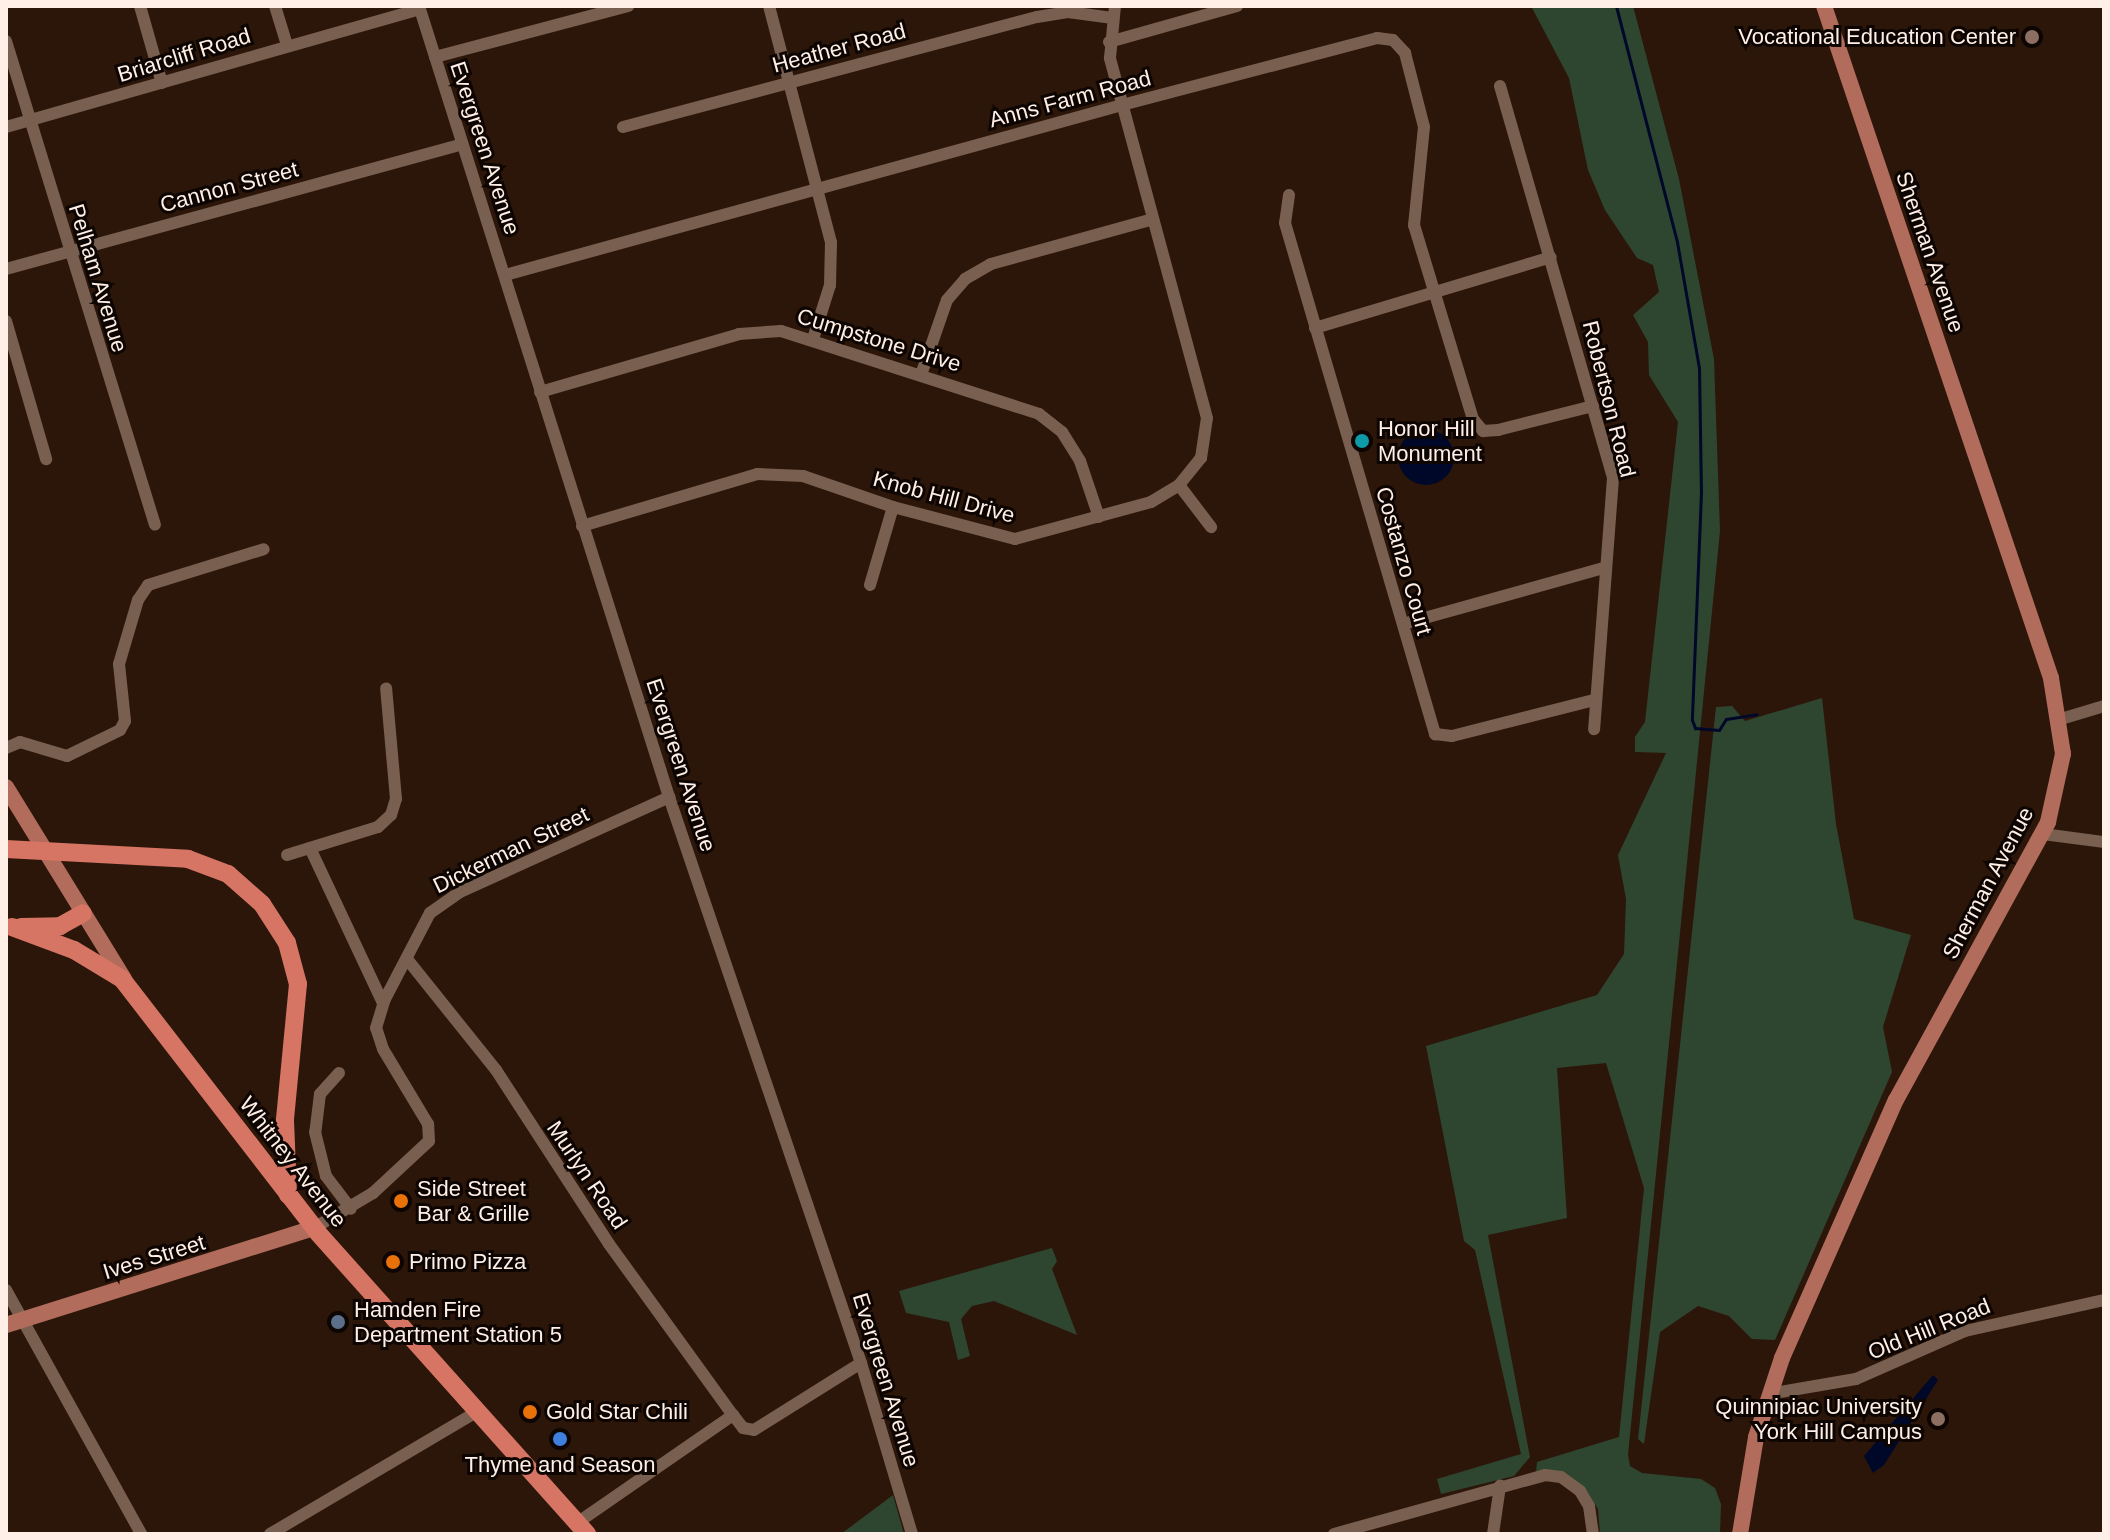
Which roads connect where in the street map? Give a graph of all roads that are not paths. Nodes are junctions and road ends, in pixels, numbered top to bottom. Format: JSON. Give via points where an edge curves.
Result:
{"nodes":[{"id":1,"x":140,"y":6,"type":"edge"},
{"id":2,"x":275,"y":6,"type":"edge"},
{"id":3,"x":628,"y":6,"type":"edge"},
{"id":4,"x":769,"y":6,"type":"edge"},
{"id":5,"x":1237,"y":6,"type":"edge"},
{"id":6,"x":1824,"y":6,"type":"edge"},
{"id":7,"x":419,"y":7,"type":"edge"},
{"id":8,"x":1114,"y":12,"type":"edge"},
{"id":9,"x":6,"y":41,"type":"edge"},
{"id":10,"x":1109,"y":42,"type":"junction"},
{"id":11,"x":287,"y":45,"type":"junction"},
{"id":12,"x":435,"y":57,"type":"junction"},
{"id":13,"x":788,"y":81,"type":"junction"},
{"id":14,"x":162,"y":83,"type":"junction"},
{"id":15,"x":1500,"y":86,"type":"dead end"},
{"id":16,"x":1122,"y":105,"type":"junction"},
{"id":17,"x":30,"y":120,"type":"junction"},
{"id":18,"x":6,"y":127,"type":"edge"},
{"id":19,"x":623,"y":127,"type":"dead end"},
{"id":20,"x":462,"y":144,"type":"junction"},
{"id":21,"x":818,"y":188,"type":"junction"},
{"id":22,"x":1289,"y":195,"type":"dead end"},
{"id":23,"x":1153,"y":219,"type":"junction"},
{"id":24,"x":67,"y":252,"type":"junction"},
{"id":25,"x":1551,"y":257,"type":"junction"},
{"id":26,"x":6,"y":269,"type":"edge"},
{"id":27,"x":505,"y":275,"type":"junction"},
{"id":28,"x":1433,"y":293,"type":"junction"},
{"id":29,"x":6,"y":321,"type":"edge"},
{"id":30,"x":1315,"y":328,"type":"junction"},
{"id":31,"x":813,"y":339,"type":"junction"},
{"id":32,"x":922,"y":372,"type":"junction"},
{"id":33,"x":540,"y":392,"type":"junction"},
{"id":34,"x":1593,"y":406,"type":"junction"},
{"id":35,"x":46,"y":459,"type":"dead end"},
{"id":36,"x":1179,"y":485,"type":"junction"},
{"id":37,"x":893,"y":507,"type":"junction"},
{"id":38,"x":1099,"y":517,"type":"junction"},
{"id":39,"x":155,"y":525,"type":"dead end"},
{"id":40,"x":582,"y":526,"type":"junction"},
{"id":41,"x":1211,"y":527,"type":"dead end"},
{"id":42,"x":264,"y":549,"type":"dead end"},
{"id":43,"x":1604,"y":568,"type":"junction"},
{"id":44,"x":870,"y":585,"type":"dead end"},
{"id":45,"x":1403,"y":624,"type":"junction"},
{"id":46,"x":386,"y":688,"type":"dead end"},
{"id":47,"x":1594,"y":700,"type":"junction"},
{"id":48,"x":2104,"y":706,"type":"edge"},
{"id":49,"x":2061,"y":719,"type":"junction"},
{"id":50,"x":1594,"y":729,"type":"dead end"},
{"id":51,"x":6,"y":748,"type":"edge"},
{"id":52,"x":6,"y":787,"type":"edge"},
{"id":53,"x":669,"y":797,"type":"junction"},
{"id":54,"x":2043,"y":834,"type":"junction"},
{"id":55,"x":2104,"y":842,"type":"edge"},
{"id":56,"x":310,"y":848,"type":"junction"},
{"id":57,"x":13,"y":850,"type":"edge"},
{"id":58,"x":287,"y":855,"type":"dead end"},
{"id":59,"x":83,"y":913,"type":"junction"},
{"id":60,"x":9,"y":927,"type":"edge"},
{"id":61,"x":407,"y":959,"type":"junction"},
{"id":62,"x":129,"y":987,"type":"junction"},
{"id":63,"x":383,"y":1003,"type":"junction"},
{"id":64,"x":339,"y":1073,"type":"dead end"},
{"id":65,"x":288,"y":1195,"type":"junction"},
{"id":66,"x":351,"y":1209,"type":"junction"},
{"id":67,"x":314,"y":1228,"type":"junction"},
{"id":68,"x":6,"y":1290,"type":"edge"},
{"id":69,"x":2104,"y":1300,"type":"edge"},
{"id":70,"x":14,"y":1323,"type":"edge"},
{"id":71,"x":861,"y":1363,"type":"junction"},
{"id":72,"x":1769,"y":1394,"type":"junction"},
{"id":73,"x":478,"y":1411,"type":"junction"},
{"id":74,"x":733,"y":1415,"type":"junction"},
{"id":75,"x":1500,"y":1486,"type":"junction"},
{"id":76,"x":582,"y":1528,"type":"edge"},
{"id":77,"x":141,"y":1534,"type":"edge"},
{"id":78,"x":270,"y":1534,"type":"edge"},
{"id":79,"x":912,"y":1534,"type":"edge"},
{"id":80,"x":1334,"y":1534,"type":"edge"},
{"id":81,"x":1493,"y":1534,"type":"edge"},
{"id":82,"x":1593,"y":1534,"type":"edge"},
{"id":83,"x":1740,"y":1534,"type":"edge"}],
"edges":[{"from":1,"to":14,"type":"street"},
{"from":2,"to":11,"type":"street"},
{"from":3,"to":12,"type":"street"},
{"from":4,"to":13,"type":"street"},
{"from":5,"to":10,"type":"street"},
{"from":6,"to":49,"type":"main road","name":"Sherman Avenue"},
{"from":7,"to":11,"type":"street","name":"Briarcliff Road"},
{"from":7,"to":12,"type":"street","name":"Evergreen Avenue"},
{"from":8,"to":10,"type":"street","name":"Knob Hill Drive"},
{"from":8,"to":13,"type":"street","name":"Heather Road","via":[[1037,17]]},
{"from":9,"to":17,"type":"street","name":"Pelham Avenue"},
{"from":10,"to":16,"type":"street","name":"Knob Hill Drive"},
{"from":11,"to":14,"type":"street","name":"Briarcliff Road"},
{"from":12,"to":20,"type":"street","name":"Evergreen Avenue"},
{"from":13,"to":19,"type":"street","name":"Heather Road"},
{"from":13,"to":21,"type":"street"},
{"from":14,"to":17,"type":"street","name":"Briarcliff Road"},
{"from":15,"to":25,"type":"street","name":"Robertson Road"},
{"from":16,"to":21,"type":"street","name":"Anns Farm Road"},
{"from":16,"to":23,"type":"street","name":"Knob Hill Drive"},
{"from":16,"to":28,"type":"street","name":"Anns Farm Road","via":[[1377,38],[1393,40],[1405,53],[1424,127],[1414,225]]},
{"from":17,"to":18,"type":"street","name":"Briarcliff Road"},
{"from":17,"to":24,"type":"street","name":"Pelham Avenue"},
{"from":20,"to":24,"type":"street","name":"Cannon Street"},
{"from":20,"to":27,"type":"street","name":"Evergreen Avenue"},
{"from":21,"to":27,"type":"street","name":"Anns Farm Road"},
{"from":21,"to":31,"type":"street","via":[[831,242],[830,285]]},
{"from":22,"to":30,"type":"street","name":"Costanzo Court","via":[[1285,223]]},
{"from":23,"to":32,"type":"street","via":[[991,264],[965,279],[947,300]]},
{"from":23,"to":36,"type":"street","name":"Knob Hill Drive","via":[[1207,418],[1201,458]]},
{"from":24,"to":26,"type":"street","name":"Cannon Street"},
{"from":24,"to":39,"type":"street","name":"Pelham Avenue"},
{"from":25,"to":28,"type":"street"},
{"from":25,"to":34,"type":"street","name":"Robertson Road"},
{"from":27,"to":33,"type":"street","name":"Evergreen Avenue"},
{"from":28,"to":30,"type":"street"},
{"from":28,"to":34,"type":"street","via":[[1473,419],[1483,431]]},
{"from":29,"to":35,"type":"street"},
{"from":30,"to":45,"type":"street","name":"Costanzo Court"},
{"from":31,"to":32,"type":"street","name":"Cumpstone Drive"},
{"from":31,"to":33,"type":"street","name":"Cumpstone Drive","via":[[781,331],[739,334]]},
{"from":32,"to":38,"type":"street","name":"Cumpstone Drive","via":[[1039,414],[1062,432],[1080,461]]},
{"from":33,"to":40,"type":"street","name":"Evergreen Avenue"},
{"from":34,"to":43,"type":"street","name":"Robertson Road","via":[[1613,478]]},
{"from":36,"to":38,"type":"street","name":"Knob Hill Drive","via":[[1151,502]]},
{"from":36,"to":41,"type":"street"},
{"from":37,"to":38,"type":"street","name":"Knob Hill Drive","via":[[1015,539]]},
{"from":37,"to":40,"type":"street","name":"Knob Hill Drive","via":[[803,476],[757,474]]},
{"from":37,"to":44,"type":"street"},
{"from":40,"to":53,"type":"street","name":"Evergreen Avenue"},
{"from":42,"to":51,"type":"street","via":[[148,585],[138,600],[119,664],[125,716],[120,730],[67,756],[20,742]]},
{"from":43,"to":45,"type":"street"},
{"from":43,"to":47,"type":"street","name":"Robertson Road"},
{"from":45,"to":47,"type":"street","name":"Costanzo Court","via":[[1435,734],[1452,736]]},
{"from":46,"to":56,"type":"street","via":[[395,809],[383,825]]},
{"from":47,"to":50,"type":"street","name":"Robertson Road"},
{"from":48,"to":49,"type":"street"},
{"from":49,"to":54,"type":"main road","name":"Sherman Avenue","via":[[2062,770]]},
{"from":52,"to":59,"type":"main road","name":"Whitney Avenue"},
{"from":53,"to":61,"type":"street","name":"Dickerman Street","via":[[444,901],[426,918]]},
{"from":53,"to":71,"type":"street","name":"Evergreen Avenue"},
{"from":54,"to":55,"type":"street"},
{"from":54,"to":72,"type":"main road","name":"Sherman Avenue","via":[[1896,1100]]},
{"from":56,"to":58,"type":"street"},
{"from":56,"to":63,"type":"street"},
{"from":57,"to":65,"type":"highway","via":[[167,856],[204,864],[244,886],[276,922],[293,961],[299,997],[285,1120]]},
{"from":59,"to":60,"type":"highway","via":[[60,926]]},
{"from":59,"to":62,"type":"main road","name":"Whitney Avenue"},
{"from":60,"to":62,"type":"highway","via":[[85,956]]},
{"from":61,"to":63,"type":"street","name":"Dickerman Street"},
{"from":61,"to":74,"type":"street","name":"Murlyn Road","via":[[496,1070],[609,1244]]},
{"from":62,"to":65,"type":"highway","name":"Whitney Avenue"},
{"from":63,"to":66,"type":"street","name":"Dickerman Street","via":[[379,1041],[430,1137],[413,1160]]},
{"from":64,"to":66,"type":"street","via":[[320,1094],[315,1132],[326,1176]]},
{"from":65,"to":67,"type":"highway","name":"Whitney Avenue"},
{"from":66,"to":67,"type":"street","name":"Dickerman Street"},
{"from":67,"to":70,"type":"main road","name":"Ives Street"},
{"from":67,"to":73,"type":"highway","name":"Whitney Avenue"},
{"from":68,"to":70,"type":"street"},
{"from":69,"to":72,"type":"street","name":"Old Hill Road","via":[[1965,1331],[1856,1379]]},
{"from":70,"to":77,"type":"street"},
{"from":71,"to":74,"type":"street","via":[[754,1430],[743,1428]]},
{"from":71,"to":79,"type":"street","name":"Evergreen Avenue"},
{"from":72,"to":83,"type":"main road","name":"Sherman Avenue","via":[[1749,1467]]},
{"from":73,"to":76,"type":"highway","name":"Whitney Avenue"},
{"from":73,"to":78,"type":"street"},
{"from":74,"to":76,"type":"street"},
{"from":75,"to":80,"type":"street"},
{"from":75,"to":81,"type":"street"},
{"from":75,"to":82,"type":"street","via":[[1561,1477],[1589,1506]]}]}
